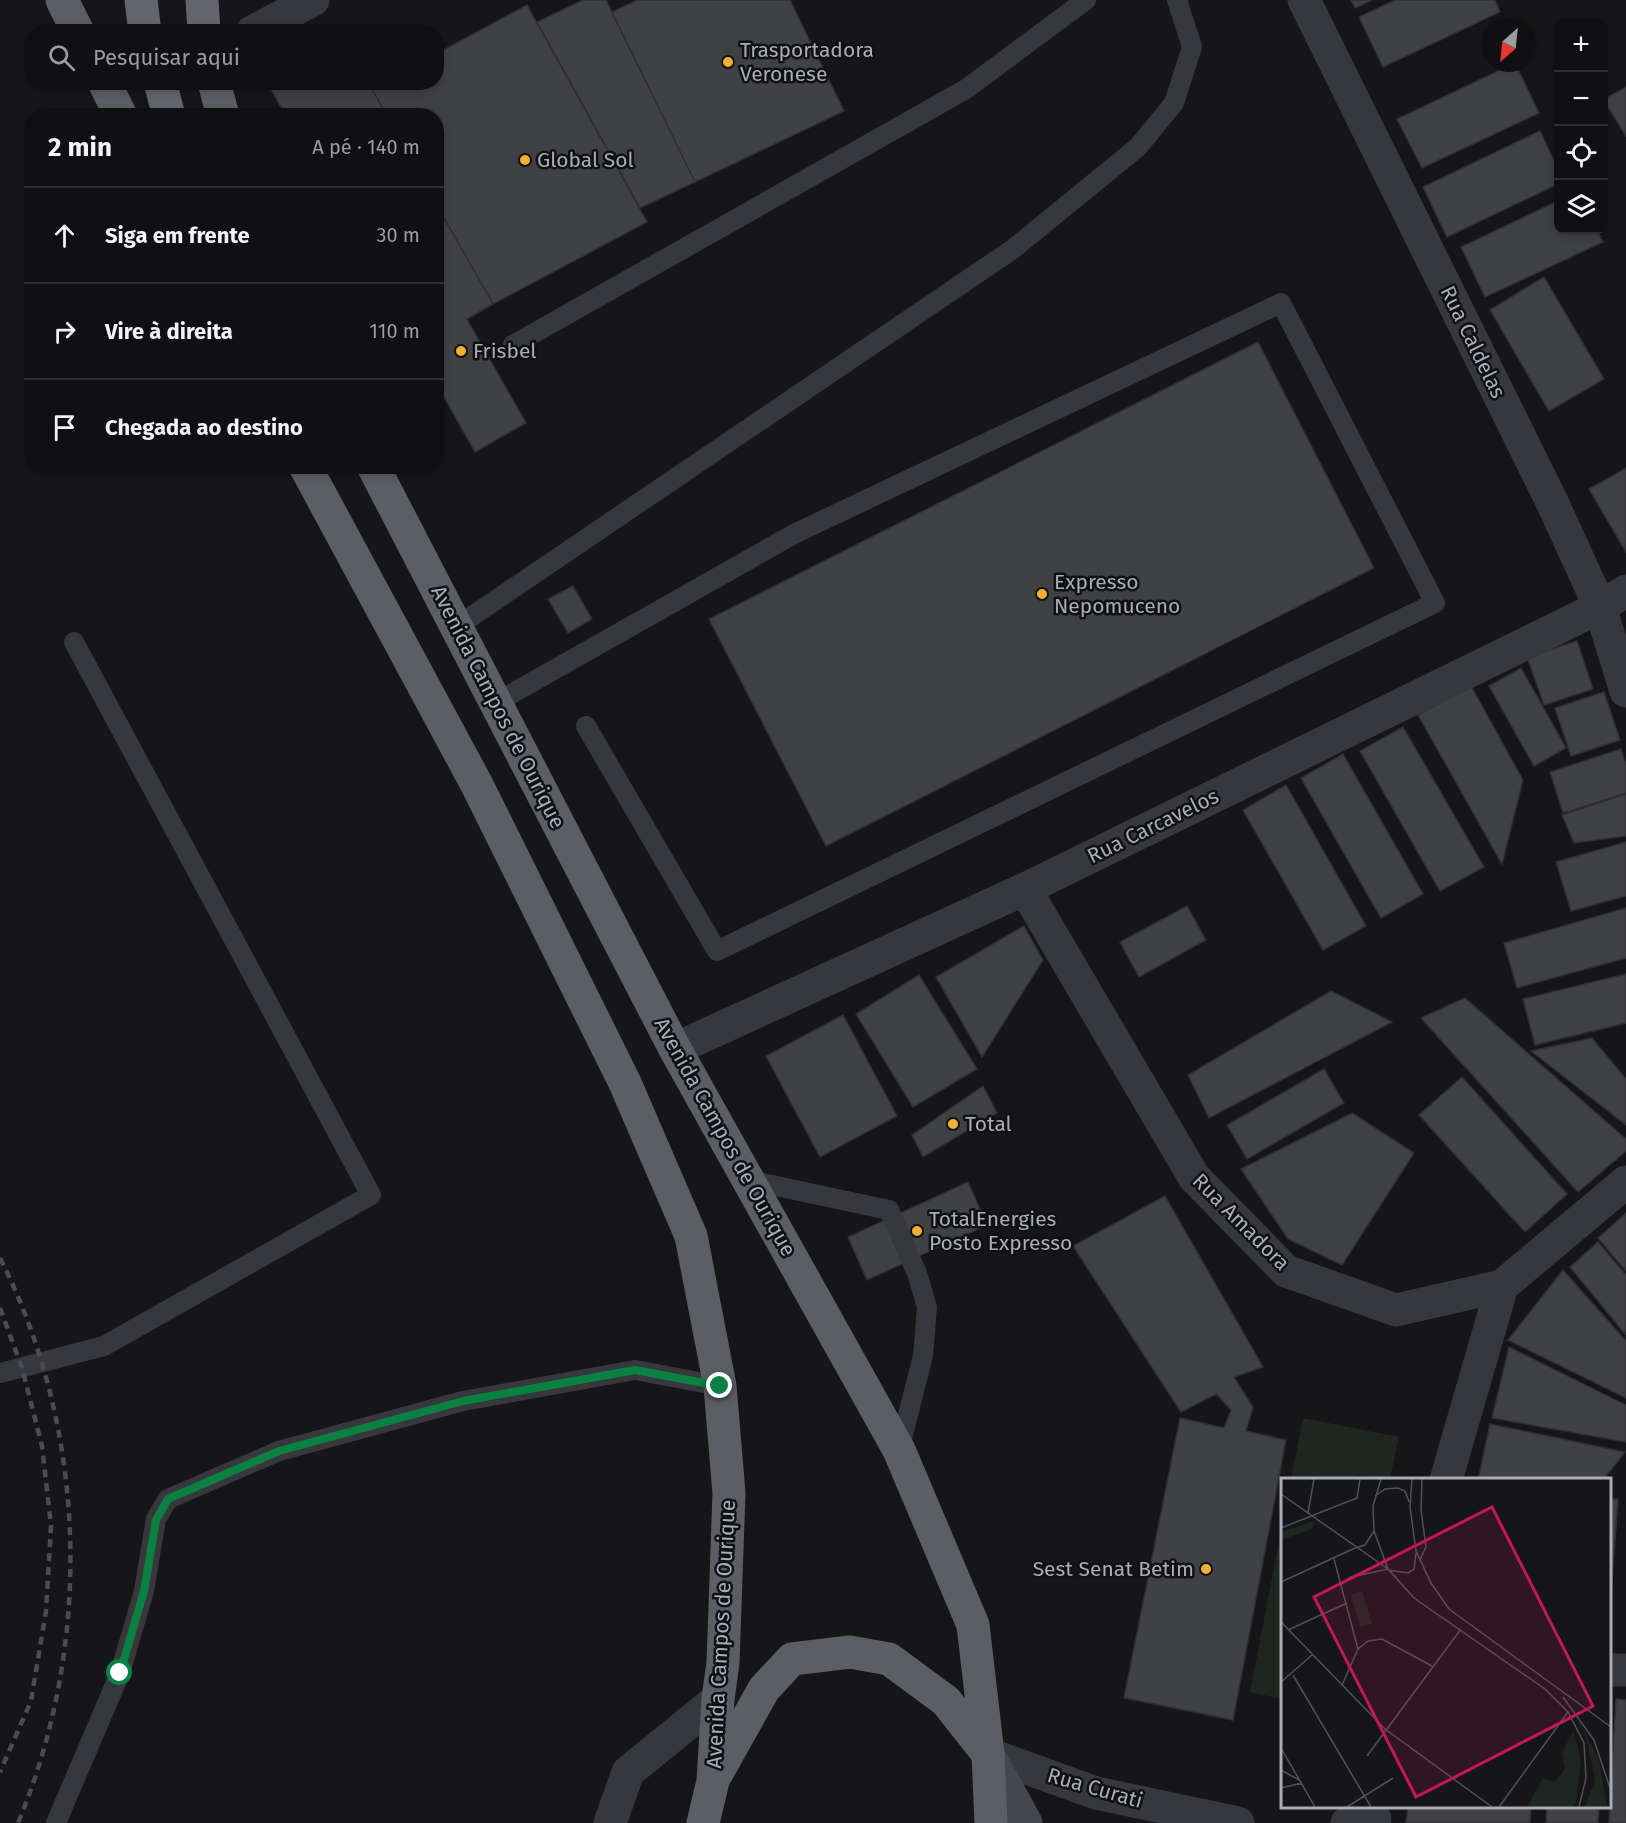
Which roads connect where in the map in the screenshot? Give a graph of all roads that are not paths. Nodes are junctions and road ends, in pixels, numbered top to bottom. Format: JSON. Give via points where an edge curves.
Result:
{"nodes":[{"id":1,"x":62,"y":0,"type":"edge"},
{"id":2,"x":141,"y":0,"type":"edge"},
{"id":3,"x":202,"y":0,"type":"edge"},
{"id":4,"x":313,"y":0,"type":"edge"},
{"id":5,"x":1086,"y":0,"type":"edge"},
{"id":6,"x":1177,"y":0,"type":"edge"},
{"id":7,"x":1304,"y":0,"type":"edge"},
{"id":8,"x":74,"y":24,"type":"edge"},
{"id":9,"x":144,"y":24,"type":"edge"},
{"id":10,"x":204,"y":24,"type":"edge"},
{"id":11,"x":267,"y":24,"type":"edge"},
{"id":12,"x":108,"y":90,"type":"edge"},
{"id":13,"x":162,"y":90,"type":"edge"},
{"id":14,"x":216,"y":90,"type":"edge"},
{"id":15,"x":117,"y":108,"type":"edge"},
{"id":16,"x":168,"y":108,"type":"edge"},
{"id":17,"x":221,"y":108,"type":"edge"},
{"id":18,"x":513,"y":345,"type":"dead end"},
{"id":19,"x":309,"y":474,"type":"edge"},
{"id":20,"x":377,"y":474,"type":"edge"},
{"id":21,"x":1613,"y":599,"type":"edge"},
{"id":22,"x":456,"y":627,"type":"junction"},
{"id":23,"x":74,"y":642,"type":"dead end"},
{"id":24,"x":1626,"y":691,"type":"edge"},
{"id":25,"x":495,"y":703,"type":"junction"},
{"id":26,"x":586,"y":726,"type":"dead end"},
{"id":27,"x":1025,"y":889,"type":"junction"},
{"id":28,"x":675,"y":1049,"type":"junction"},
{"id":29,"x":748,"y":1180,"type":"junction"},
{"id":30,"x":1626,"y":1182,"type":"edge"},
{"id":31,"x":1502,"y":1286,"type":"junction"},
{"id":32,"x":0,"y":1373,"type":"edge"},
{"id":33,"x":720,"y":1386,"type":"junction"},
{"id":34,"x":899,"y":1450,"type":"junction"},
{"id":35,"x":1446,"y":1478,"type":"edge"},
{"id":36,"x":1611,"y":1670,"type":"edge"},
{"id":37,"x":1626,"y":1671,"type":"edge"},
{"id":38,"x":718,"y":1699,"type":"junction"},
{"id":39,"x":988,"y":1754,"type":"junction"},
{"id":40,"x":713,"y":1781,"type":"junction"},
{"id":41,"x":56,"y":1823,"type":"edge"},
{"id":42,"x":610,"y":1823,"type":"edge"},
{"id":43,"x":703,"y":1823,"type":"edge"},
{"id":44,"x":991,"y":1823,"type":"edge"},
{"id":45,"x":1026,"y":1823,"type":"edge"},
{"id":46,"x":1238,"y":1823,"type":"edge"}],
"edges":[{"from":1,"to":8,"type":"highway"},
{"from":2,"to":9,"type":"highway"},
{"from":3,"to":10,"type":"highway"},
{"from":4,"to":11,"type":"street"},
{"from":5,"to":18,"type":"lane","via":[[966,88]]},
{"from":6,"to":22,"type":"lane","via":[[1192,47],[1174,103],[1138,147],[1013,249]]},
{"from":7,"to":21,"type":"street","name":"Rua Caldelas","via":[[1552,502]]},
{"from":12,"to":15,"type":"highway"},
{"from":13,"to":16,"type":"highway"},
{"from":14,"to":17,"type":"highway"},
{"from":19,"to":33,"type":"highway","name":"Avenida Campos de Ourique","via":[[477,785],[625,1083],[691,1236]]},
{"from":20,"to":22,"type":"highway","name":"Avenida Campos de Ourique"},
{"from":21,"to":24,"type":"street","name":"Rua Caldelas"},
{"from":21,"to":27,"type":"street","name":"Rua Carcavelos"},
{"from":22,"to":25,"type":"highway","name":"Avenida Campos de Ourique"},
{"from":23,"to":32,"type":"lane","via":[[371,1195],[104,1346]]},
{"from":25,"to":26,"type":"lane","via":[[794,534],[1281,303],[1435,603],[717,951]]},
{"from":25,"to":28,"type":"highway","name":"Avenida Campos de Ourique"},
{"from":27,"to":28,"type":"street","name":"Rua Carcavelos"},
{"from":27,"to":31,"type":"street","name":"Rua Amadora","via":[[1194,1177],[1286,1271],[1396,1310]]},
{"from":28,"to":29,"type":"highway","name":"Avenida Campos de Ourique"},
{"from":29,"to":34,"type":"highway","name":"Avenida Campos de Ourique"},
{"from":29,"to":34,"type":"lane","via":[[889,1210],[917,1273],[927,1307],[923,1356]]},
{"from":30,"to":31,"type":"street"},
{"from":31,"to":35,"type":"street"},
{"from":33,"to":38,"type":"highway","name":"Avenida Campos de Ourique","via":[[729,1493]]},
{"from":33,"to":41,"type":"lane","via":[[635,1370],[463,1401],[279,1451],[168,1499],[156,1520],[144,1591],[120,1673]]},
{"from":34,"to":39,"type":"highway","name":"Avenida Campos de Ourique","via":[[974,1625]]},
{"from":36,"to":37,"type":"street"},
{"from":38,"to":40,"type":"highway","name":"Avenida Campos de Ourique"},
{"from":38,"to":42,"type":"street","via":[[628,1772]]},
{"from":39,"to":40,"type":"highway","via":[[946,1701],[889,1659],[850,1652],[792,1659],[764,1689]]},
{"from":39,"to":44,"type":"highway"},
{"from":39,"to":45,"type":"main road","name":"Avenida Campos de Ourique"},
{"from":39,"to":46,"type":"street","name":"Rua Curati","via":[[1096,1793]]},
{"from":40,"to":43,"type":"highway"}]}
